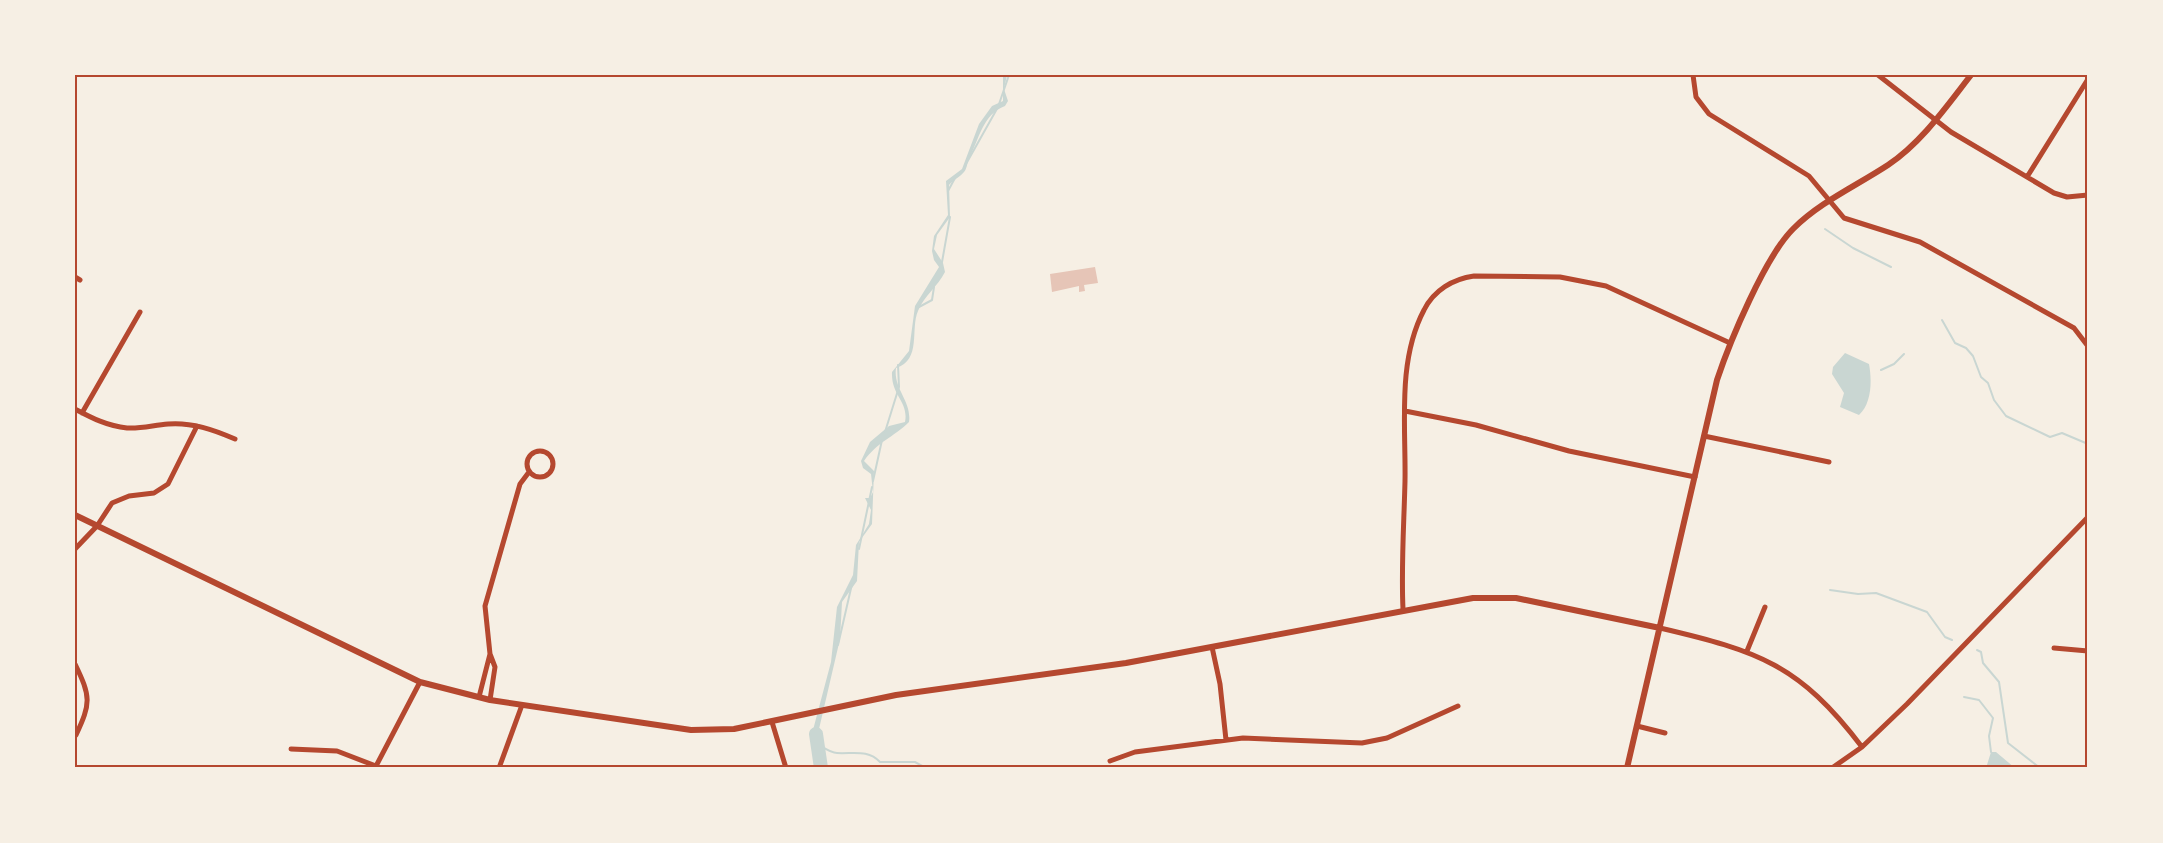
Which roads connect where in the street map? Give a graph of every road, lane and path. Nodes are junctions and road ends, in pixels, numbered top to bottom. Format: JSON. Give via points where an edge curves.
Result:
{"nodes":[{"id":1,"x":1693,"y":75,"type":"edge"},
{"id":2,"x":1878,"y":75,"type":"edge"},
{"id":3,"x":1971,"y":75,"type":"edge"},
{"id":4,"x":2088,"y":79,"type":"edge"},
{"id":5,"x":1936,"y":121,"type":"junction"},
{"id":6,"x":2027,"y":177,"type":"junction"},
{"id":7,"x":2088,"y":195,"type":"edge"},
{"id":8,"x":1830,"y":201,"type":"junction"},
{"id":9,"x":140,"y":312,"type":"dead end"},
{"id":10,"x":1730,"y":343,"type":"junction"},
{"id":11,"x":2087,"y":345,"type":"edge"},
{"id":12,"x":75,"y":409,"type":"edge"},
{"id":13,"x":1406,"y":411,"type":"junction"},
{"id":14,"x":82,"y":413,"type":"junction"},
{"id":15,"x":198,"y":426,"type":"junction"},
{"id":16,"x":1704,"y":436,"type":"junction"},
{"id":17,"x":235,"y":439,"type":"dead end"},
{"id":18,"x":1829,"y":462,"type":"dead end"},
{"id":19,"x":529,"y":472,"type":"junction"},
{"id":20,"x":1695,"y":477,"type":"junction"},
{"id":21,"x":75,"y":515,"type":"edge"},
{"id":22,"x":2088,"y":517,"type":"edge"},
{"id":23,"x":98,"y":526,"type":"junction"},
{"id":24,"x":75,"y":549,"type":"edge"},
{"id":25,"x":1765,"y":607,"type":"dead end"},
{"id":26,"x":1403,"y":609,"type":"junction"},
{"id":27,"x":1660,"y":628,"type":"junction"},
{"id":28,"x":1212,"y":647,"type":"junction"},
{"id":29,"x":2054,"y":648,"type":"dead end"},
{"id":30,"x":1747,"y":651,"type":"junction"},
{"id":31,"x":2088,"y":651,"type":"edge"},
{"id":32,"x":490,"y":654,"type":"junction"},
{"id":33,"x":75,"y":664,"type":"edge"},
{"id":34,"x":420,"y":682,"type":"junction"},
{"id":35,"x":478,"y":697,"type":"junction"},
{"id":36,"x":490,"y":699,"type":"junction"},
{"id":37,"x":522,"y":705,"type":"junction"},
{"id":38,"x":1458,"y":706,"type":"dead end"},
{"id":39,"x":772,"y":722,"type":"junction"},
{"id":40,"x":1637,"y":726,"type":"junction"},
{"id":41,"x":1665,"y":734,"type":"dead end"},
{"id":42,"x":76,"y":735,"type":"edge"},
{"id":43,"x":1226,"y":740,"type":"junction"},
{"id":44,"x":1862,"y":747,"type":"junction"},
{"id":45,"x":291,"y":749,"type":"dead end"},
{"id":46,"x":1110,"y":761,"type":"dead end"},
{"id":47,"x":375,"y":767,"type":"edge"},
{"id":48,"x":500,"y":768,"type":"edge"},
{"id":49,"x":786,"y":768,"type":"edge"},
{"id":50,"x":1627,"y":768,"type":"edge"},
{"id":51,"x":1832,"y":768,"type":"edge"}],
"edges":[{"from":1,"to":8,"type":"street","via":[[1696,97],[1709,114],[1809,176]]},
{"from":2,"to":5,"type":"street"},
{"from":3,"to":5,"type":"street"},
{"from":4,"to":6,"type":"street"},
{"from":5,"to":6,"type":"street"},
{"from":5,"to":8,"type":"street","via":[[1889,164]]},
{"from":6,"to":7,"type":"street","via":[[2060,195]]},
{"from":8,"to":10,"type":"street","via":[[1786,236]]},
{"from":8,"to":11,"type":"street","via":[[1844,219],[1920,242],[2049,312],[2074,327]]},
{"from":9,"to":14,"type":"street"},
{"from":10,"to":13,"type":"street","via":[[1606,286],[1583,280],[1493,275],[1461,278],[1441,289],[1424,310],[1409,357]]},
{"from":10,"to":16,"type":"street"},
{"from":12,"to":14,"type":"street"},
{"from":13,"to":20,"type":"street"},
{"from":13,"to":26,"type":"street"},
{"from":14,"to":15,"type":"street","via":[[128,428]]},
{"from":15,"to":17,"type":"street"},
{"from":15,"to":23,"type":"street","via":[[168,484],[154,493],[112,503]]},
{"from":16,"to":18,"type":"street"},
{"from":16,"to":20,"type":"street"},
{"from":19,"to":19,"type":"street","via":[[540,477],[548,475],[553,466],[551,456],[539,450],[531,454],[526,465]]},
{"from":19,"to":32,"type":"street","via":[[520,484],[485,606]]},
{"from":20,"to":27,"type":"street"},
{"from":21,"to":23,"type":"street"},
{"from":22,"to":44,"type":"street"},
{"from":23,"to":24,"type":"street"},
{"from":23,"to":34,"type":"street"},
{"from":25,"to":30,"type":"street"},
{"from":26,"to":27,"type":"street","via":[[1506,597]]},
{"from":26,"to":28,"type":"street"},
{"from":27,"to":30,"type":"street"},
{"from":27,"to":40,"type":"street"},
{"from":28,"to":39,"type":"street","via":[[1072,672],[918,692]]},
{"from":28,"to":43,"type":"street"},
{"from":29,"to":31,"type":"street"},
{"from":30,"to":44,"type":"street","via":[[1807,685]]},
{"from":32,"to":35,"type":"street"},
{"from":32,"to":36,"type":"street","via":[[495,666]]},
{"from":33,"to":42,"type":"street","via":[[88,708]]},
{"from":34,"to":35,"type":"street"},
{"from":34,"to":47,"type":"street"},
{"from":35,"to":36,"type":"street"},
{"from":36,"to":37,"type":"street"},
{"from":37,"to":39,"type":"street","via":[[691,730],[724,730]]},
{"from":37,"to":48,"type":"street"},
{"from":38,"to":43,"type":"street","via":[[1387,738],[1362,743]]},
{"from":39,"to":49,"type":"street"},
{"from":40,"to":41,"type":"street"},
{"from":40,"to":50,"type":"street"},
{"from":43,"to":46,"type":"street","via":[[1135,752]]},
{"from":44,"to":51,"type":"street"},
{"from":45,"to":47,"type":"street","via":[[337,751]]}]}
